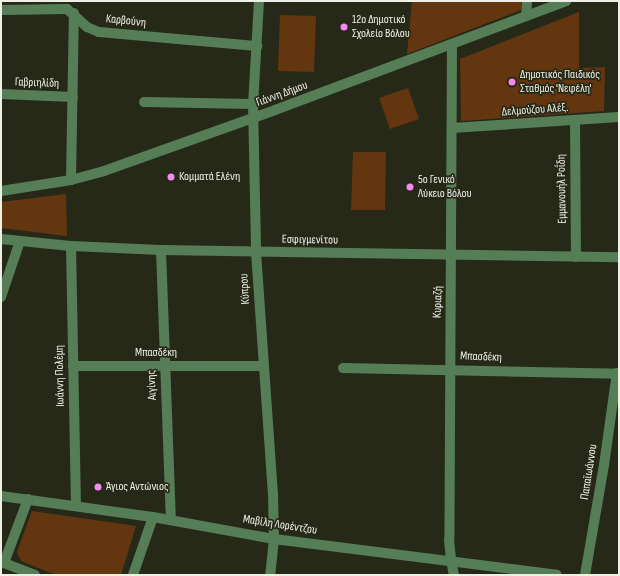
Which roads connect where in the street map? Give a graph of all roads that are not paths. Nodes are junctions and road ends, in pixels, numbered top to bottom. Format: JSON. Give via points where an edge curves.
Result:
{"nodes":[{"id":1,"x":259,"y":1,"type":"edge"},
{"id":2,"x":527,"y":1,"type":"edge"},
{"id":3,"x":566,"y":1,"type":"edge"},
{"id":4,"x":1,"y":10,"type":"edge"},
{"id":5,"x":74,"y":14,"type":"junction"},
{"id":6,"x":526,"y":16,"type":"junction"},
{"id":7,"x":452,"y":44,"type":"junction"},
{"id":8,"x":257,"y":46,"type":"junction"},
{"id":9,"x":1,"y":94,"type":"edge"},
{"id":10,"x":72,"y":97,"type":"junction"},
{"id":11,"x":144,"y":102,"type":"dead end"},
{"id":12,"x":253,"y":104,"type":"junction"},
{"id":13,"x":619,"y":117,"type":"edge"},
{"id":14,"x":253,"y":118,"type":"junction"},
{"id":15,"x":575,"y":120,"type":"junction"},
{"id":16,"x":452,"y":128,"type":"junction"},
{"id":17,"x":71,"y":180,"type":"junction"},
{"id":18,"x":1,"y":191,"type":"edge"},
{"id":19,"x":1,"y":239,"type":"edge"},
{"id":20,"x":20,"y":241,"type":"junction"},
{"id":21,"x":71,"y":246,"type":"junction"},
{"id":22,"x":161,"y":250,"type":"junction"},
{"id":23,"x":256,"y":252,"type":"junction"},
{"id":24,"x":452,"y":255,"type":"junction"},
{"id":25,"x":576,"y":257,"type":"junction"},
{"id":26,"x":619,"y":258,"type":"edge"},
{"id":27,"x":1,"y":297,"type":"edge"},
{"id":28,"x":73,"y":366,"type":"junction"},
{"id":29,"x":165,"y":366,"type":"junction"},
{"id":30,"x":262,"y":366,"type":"junction"},
{"id":31,"x":343,"y":368,"type":"dead end"},
{"id":32,"x":449,"y":369,"type":"junction"},
{"id":33,"x":618,"y":374,"type":"edge"},
{"id":34,"x":1,"y":496,"type":"edge"},
{"id":35,"x":28,"y":499,"type":"junction"},
{"id":36,"x":76,"y":505,"type":"junction"},
{"id":37,"x":153,"y":517,"type":"junction"},
{"id":38,"x":171,"y":520,"type":"junction"},
{"id":39,"x":274,"y":539,"type":"junction"},
{"id":40,"x":451,"y":560,"type":"junction"},
{"id":41,"x":36,"y":575,"type":"edge"},
{"id":42,"x":133,"y":575,"type":"edge"},
{"id":43,"x":270,"y":575,"type":"edge"},
{"id":44,"x":454,"y":575,"type":"edge"},
{"id":45,"x":557,"y":575,"type":"edge"},
{"id":46,"x":585,"y":575,"type":"edge"}],
"edges":[{"from":1,"to":8,"type":"street","name":"Κύπρου"},
{"from":2,"to":6,"type":"street"},
{"from":3,"to":6,"type":"street","name":"Γιάννη Δήμου"},
{"from":4,"to":5,"type":"street","name":"Καρβούνη","via":[[67,9]]},
{"from":5,"to":8,"type":"street","name":"Καρβούνη","via":[[87,27],[105,33]]},
{"from":5,"to":10,"type":"street"},
{"from":6,"to":7,"type":"street","name":"Γιάννη Δήμου"},
{"from":7,"to":14,"type":"street","name":"Γιάννη Δήμου"},
{"from":7,"to":16,"type":"street","name":"Κυριαζή"},
{"from":8,"to":12,"type":"street","name":"Κύπρου"},
{"from":9,"to":10,"type":"street","name":"Γαβριηλίδη"},
{"from":10,"to":17,"type":"street"},
{"from":11,"to":12,"type":"street"},
{"from":12,"to":14,"type":"street","name":"Κύπρου"},
{"from":13,"to":15,"type":"street","name":"Δελμούζου Αλέξ."},
{"from":14,"to":17,"type":"street","name":"Γιάννη Δήμου","via":[[104,171]]},
{"from":14,"to":23,"type":"street","name":"Κύπρου"},
{"from":15,"to":16,"type":"street","name":"Δελμούζου Αλέξ."},
{"from":15,"to":25,"type":"street","name":"Εμμανουήλ Ροΐδη"},
{"from":16,"to":24,"type":"street","name":"Κυριαζή"},
{"from":17,"to":18,"type":"street","name":"Γιάννη Δήμου"},
{"from":19,"to":20,"type":"street","name":"Εσφιγμενίτου"},
{"from":20,"to":21,"type":"street","name":"Εσφιγμενίτου"},
{"from":20,"to":27,"type":"street"},
{"from":21,"to":22,"type":"street","name":"Εσφιγμενίτου"},
{"from":21,"to":28,"type":"street","name":"Ιωάννη Πολέμη"},
{"from":22,"to":23,"type":"street","name":"Εσφιγμενίτου"},
{"from":22,"to":29,"type":"street","name":"Αιγίνης"},
{"from":23,"to":24,"type":"street","name":"Εσφιγμενίτου"},
{"from":23,"to":30,"type":"street","name":"Κύπρου"},
{"from":24,"to":25,"type":"street","name":"Εσφιγμενίτου"},
{"from":24,"to":32,"type":"street","name":"Κυριαζή"},
{"from":25,"to":26,"type":"street","name":"Εσφιγμενίτου"},
{"from":28,"to":29,"type":"street","name":"Μπασδέκη"},
{"from":28,"to":36,"type":"street","name":"Ιωάννη Πολέμη"},
{"from":29,"to":30,"type":"street","name":"Μπασδέκη"},
{"from":29,"to":38,"type":"street","name":"Αιγίνης"},
{"from":30,"to":39,"type":"street","name":"Κύπρου","via":[[273,493]]},
{"from":31,"to":32,"type":"street","name":"Μπασδέκη"},
{"from":32,"to":33,"type":"street","name":"Μπασδέκη"},
{"from":32,"to":40,"type":"street","name":"Κυριαζή"},
{"from":33,"to":46,"type":"street","name":"Παπαϊωάννου"},
{"from":34,"to":35,"type":"street","name":"Μαβίλη Λορέντζου"},
{"from":35,"to":36,"type":"street","name":"Μαβίλη Λορέντζου"},
{"from":35,"to":41,"type":"street","via":[[4,563]]},
{"from":36,"to":37,"type":"street","name":"Μαβίλη Λορέντζου"},
{"from":37,"to":38,"type":"street","name":"Μαβίλη Λορέντζου"},
{"from":37,"to":42,"type":"street"},
{"from":38,"to":39,"type":"street","name":"Μαβίλη Λορέντζου"},
{"from":39,"to":40,"type":"street","name":"Μαβίλη Λορέντζου"},
{"from":39,"to":43,"type":"street","name":"Κύπρου"},
{"from":40,"to":44,"type":"street","name":"Κυριαζή"},
{"from":40,"to":45,"type":"street","name":"Μαβίλη Λορέντζου"}]}
